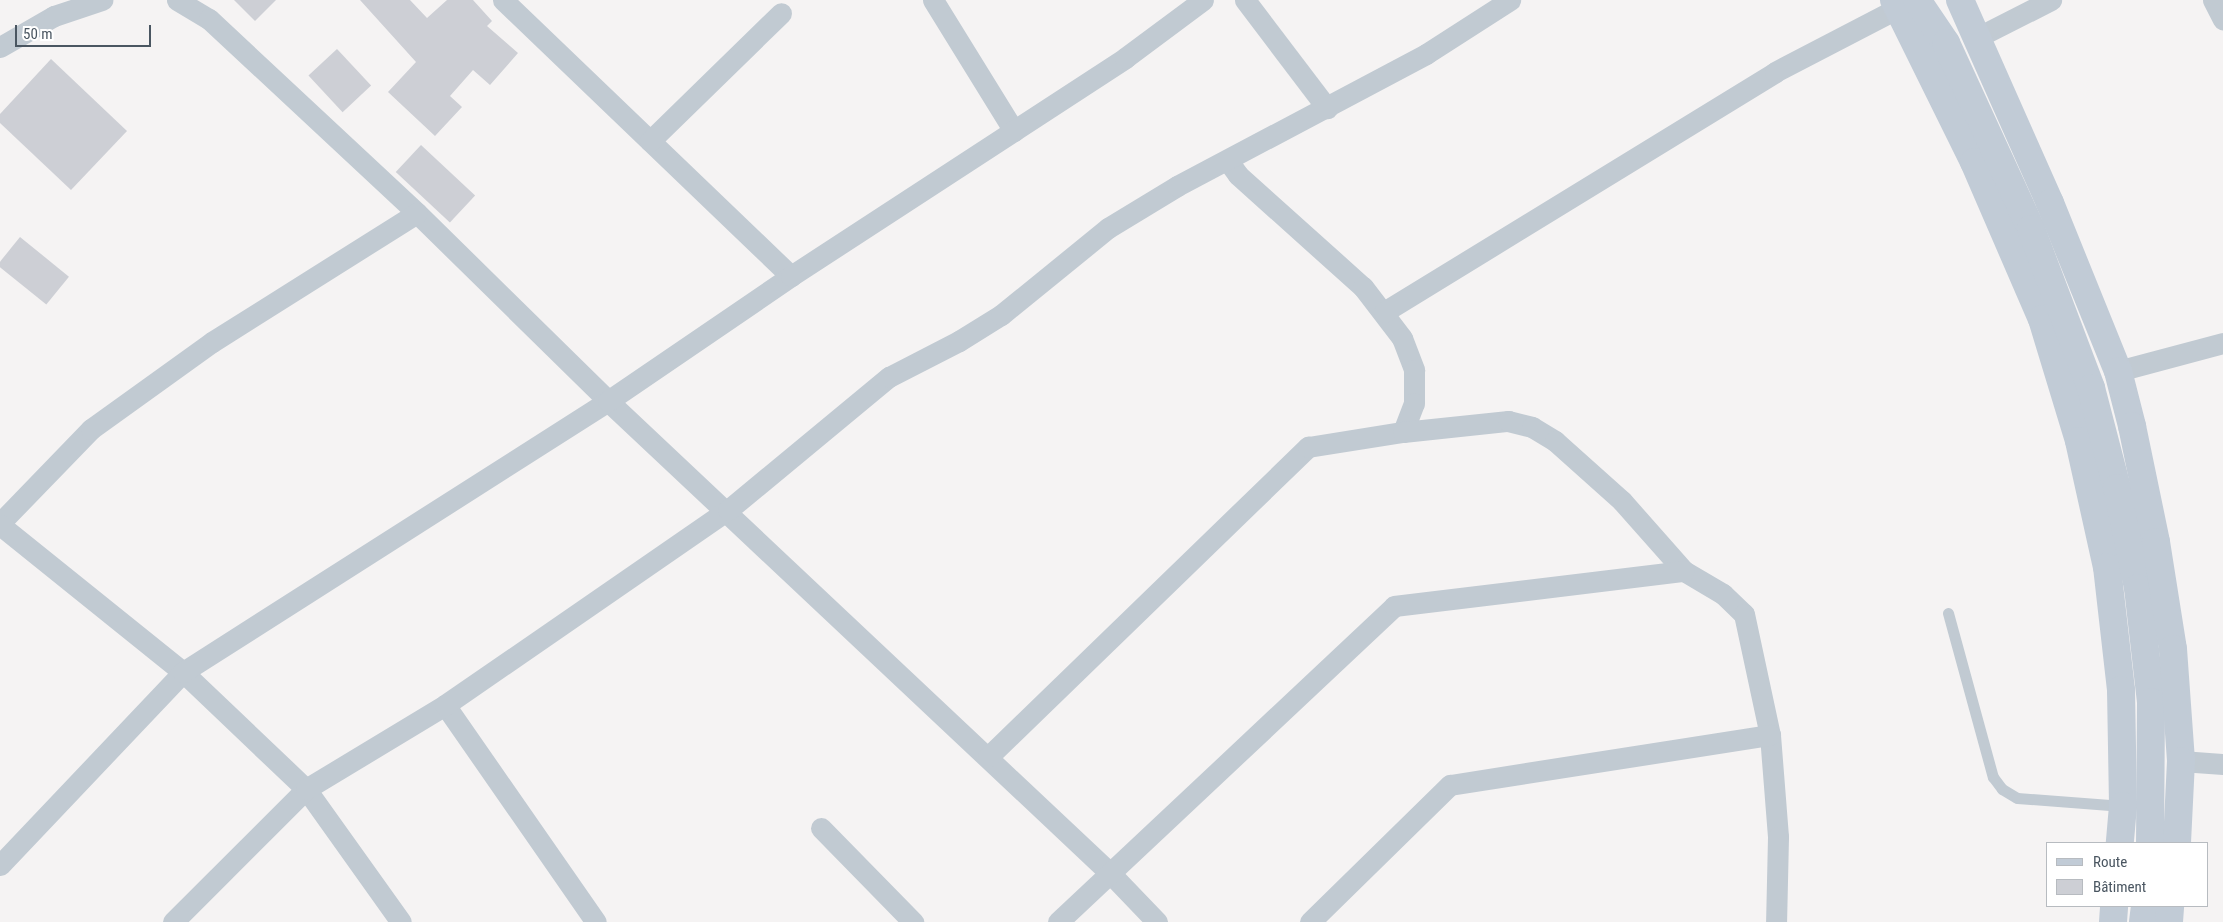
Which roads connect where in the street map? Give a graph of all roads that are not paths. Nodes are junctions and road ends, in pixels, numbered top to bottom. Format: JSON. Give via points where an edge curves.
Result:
{"nodes":[{"id":1,"x":102,"y":0,"type":"edge"},
{"id":2,"x":177,"y":0,"type":"edge"},
{"id":3,"x":503,"y":0,"type":"edge"},
{"id":4,"x":933,"y":0,"type":"edge"},
{"id":5,"x":1203,"y":0,"type":"edge"},
{"id":6,"x":1245,"y":0,"type":"edge"},
{"id":7,"x":1510,"y":0,"type":"edge"},
{"id":8,"x":1937,"y":0,"type":"edge"},
{"id":9,"x":1960,"y":0,"type":"edge"},
{"id":10,"x":2051,"y":0,"type":"edge"},
{"id":11,"x":2213,"y":0,"type":"edge"},
{"id":12,"x":1903,"y":3,"type":"edge"},
{"id":13,"x":781,"y":13,"type":"dead end"},
{"id":14,"x":2223,"y":20,"type":"edge"},
{"id":15,"x":1978,"y":37,"type":"junction"},
{"id":16,"x":1946,"y":43,"type":"junction"},
{"id":17,"x":0,"y":47,"type":"edge"},
{"id":18,"x":1327,"y":108,"type":"junction"},
{"id":19,"x":1014,"y":130,"type":"junction"},
{"id":20,"x":650,"y":140,"type":"junction"},
{"id":21,"x":1228,"y":161,"type":"junction"},
{"id":22,"x":417,"y":213,"type":"junction"},
{"id":23,"x":791,"y":276,"type":"junction"},
{"id":24,"x":1384,"y":312,"type":"junction"},
{"id":25,"x":2223,"y":344,"type":"edge"},
{"id":26,"x":2118,"y":371,"type":"junction"},
{"id":27,"x":608,"y":401,"type":"junction"},
{"id":28,"x":1403,"y":432,"type":"junction"},
{"id":29,"x":728,"y":510,"type":"junction"},
{"id":30,"x":0,"y":524,"type":"edge"},
{"id":31,"x":1684,"y":571,"type":"junction"},
{"id":32,"x":1948,"y":613,"type":"dead end"},
{"id":33,"x":184,"y":672,"type":"junction"},
{"id":34,"x":445,"y":705,"type":"junction"},
{"id":35,"x":1770,"y":735,"type":"junction"},
{"id":36,"x":988,"y":757,"type":"junction"},
{"id":37,"x":2181,"y":761,"type":"junction"},
{"id":38,"x":2223,"y":764,"type":"edge"},
{"id":39,"x":306,"y":788,"type":"junction"},
{"id":40,"x":2123,"y":806,"type":"junction"},
{"id":41,"x":2153,"y":808,"type":"junction"},
{"id":42,"x":821,"y":828,"type":"dead end"},
{"id":43,"x":2120,"y":842,"type":"edge"},
{"id":44,"x":2150,"y":842,"type":"edge"},
{"id":45,"x":2177,"y":842,"type":"edge"},
{"id":46,"x":0,"y":865,"type":"edge"},
{"id":47,"x":1110,"y":873,"type":"junction"},
{"id":48,"x":2114,"y":907,"type":"edge"},
{"id":49,"x":2145,"y":907,"type":"edge"},
{"id":50,"x":2170,"y":907,"type":"edge"},
{"id":51,"x":184,"y":918,"type":"edge"},
{"id":52,"x":402,"y":922,"type":"edge"},
{"id":53,"x":596,"y":922,"type":"edge"},
{"id":54,"x":913,"y":922,"type":"edge"},
{"id":55,"x":1058,"y":922,"type":"edge"},
{"id":56,"x":1157,"y":922,"type":"edge"},
{"id":57,"x":1310,"y":922,"type":"edge"},
{"id":58,"x":1776,"y":922,"type":"edge"},
{"id":59,"x":2113,"y":922,"type":"edge"},
{"id":60,"x":2143,"y":922,"type":"edge"},
{"id":61,"x":2168,"y":922,"type":"edge"}],
"edges":[{"from":1,"to":17,"type":"street","via":[[54,16]]},
{"from":2,"to":22,"type":"street","via":[[209,19]]},
{"from":3,"to":20,"type":"street"},
{"from":4,"to":19,"type":"street"},
{"from":5,"to":19,"type":"street","via":[[1125,58]]},
{"from":6,"to":18,"type":"street"},
{"from":7,"to":18,"type":"street","via":[[1426,54]]},
{"from":8,"to":16,"type":"main road"},
{"from":9,"to":15,"type":"main road"},
{"from":10,"to":15,"type":"street"},
{"from":11,"to":14,"type":"street"},
{"from":12,"to":16,"type":"main road"},
{"from":12,"to":24,"type":"street","via":[[1775,72]]},
{"from":12,"to":40,"type":"main road","via":[[2042,319],[2079,441],[2108,567],[2121,690]]},
{"from":13,"to":20,"type":"street"},
{"from":15,"to":26,"type":"main road"},
{"from":16,"to":41,"type":"main road","via":[[2031,229],[2093,397],[2118,488],[2138,588],[2151,702]]},
{"from":18,"to":21,"type":"street"},
{"from":19,"to":23,"type":"street"},
{"from":20,"to":23,"type":"street"},
{"from":21,"to":24,"type":"street","via":[[1238,175],[1336,260]]},
{"from":21,"to":29,"type":"street","via":[[1177,186],[1108,228],[1001,315],[889,378]]},
{"from":22,"to":27,"type":"street"},
{"from":22,"to":30,"type":"street","via":[[212,342],[91,429]]},
{"from":23,"to":27,"type":"street"},
{"from":24,"to":28,"type":"street","via":[[1402,338],[1414,370],[1414,403]]},
{"from":25,"to":26,"type":"street"},
{"from":26,"to":37,"type":"main road","via":[[2156,542],[2173,649]]},
{"from":27,"to":29,"type":"street"},
{"from":27,"to":33,"type":"street"},
{"from":28,"to":31,"type":"street","via":[[1508,421],[1532,428],[1555,440],[1622,501]]},
{"from":28,"to":36,"type":"street","via":[[1308,447]]},
{"from":29,"to":34,"type":"street"},
{"from":29,"to":36,"type":"street"},
{"from":30,"to":33,"type":"street"},
{"from":31,"to":35,"type":"street","via":[[1723,594],[1744,614]]},
{"from":31,"to":47,"type":"street","via":[[1394,606]]},
{"from":32,"to":40,"type":"lane","via":[[1993,777],[2002,789],[2017,798]]},
{"from":33,"to":39,"type":"street"},
{"from":33,"to":46,"type":"street"},
{"from":34,"to":39,"type":"street"},
{"from":34,"to":53,"type":"street"},
{"from":35,"to":57,"type":"street","via":[[1450,786]]},
{"from":35,"to":58,"type":"street","via":[[1778,838]]},
{"from":36,"to":47,"type":"street"},
{"from":37,"to":38,"type":"street"},
{"from":37,"to":45,"type":"main road"},
{"from":39,"to":51,"type":"street"},
{"from":39,"to":52,"type":"street"},
{"from":40,"to":41,"type":"lane"},
{"from":40,"to":43,"type":"main road"},
{"from":41,"to":44,"type":"main road"},
{"from":42,"to":54,"type":"street"},
{"from":47,"to":55,"type":"street"},
{"from":47,"to":56,"type":"street"},
{"from":48,"to":59,"type":"main road"},
{"from":49,"to":60,"type":"main road"},
{"from":50,"to":61,"type":"main road"}]}
